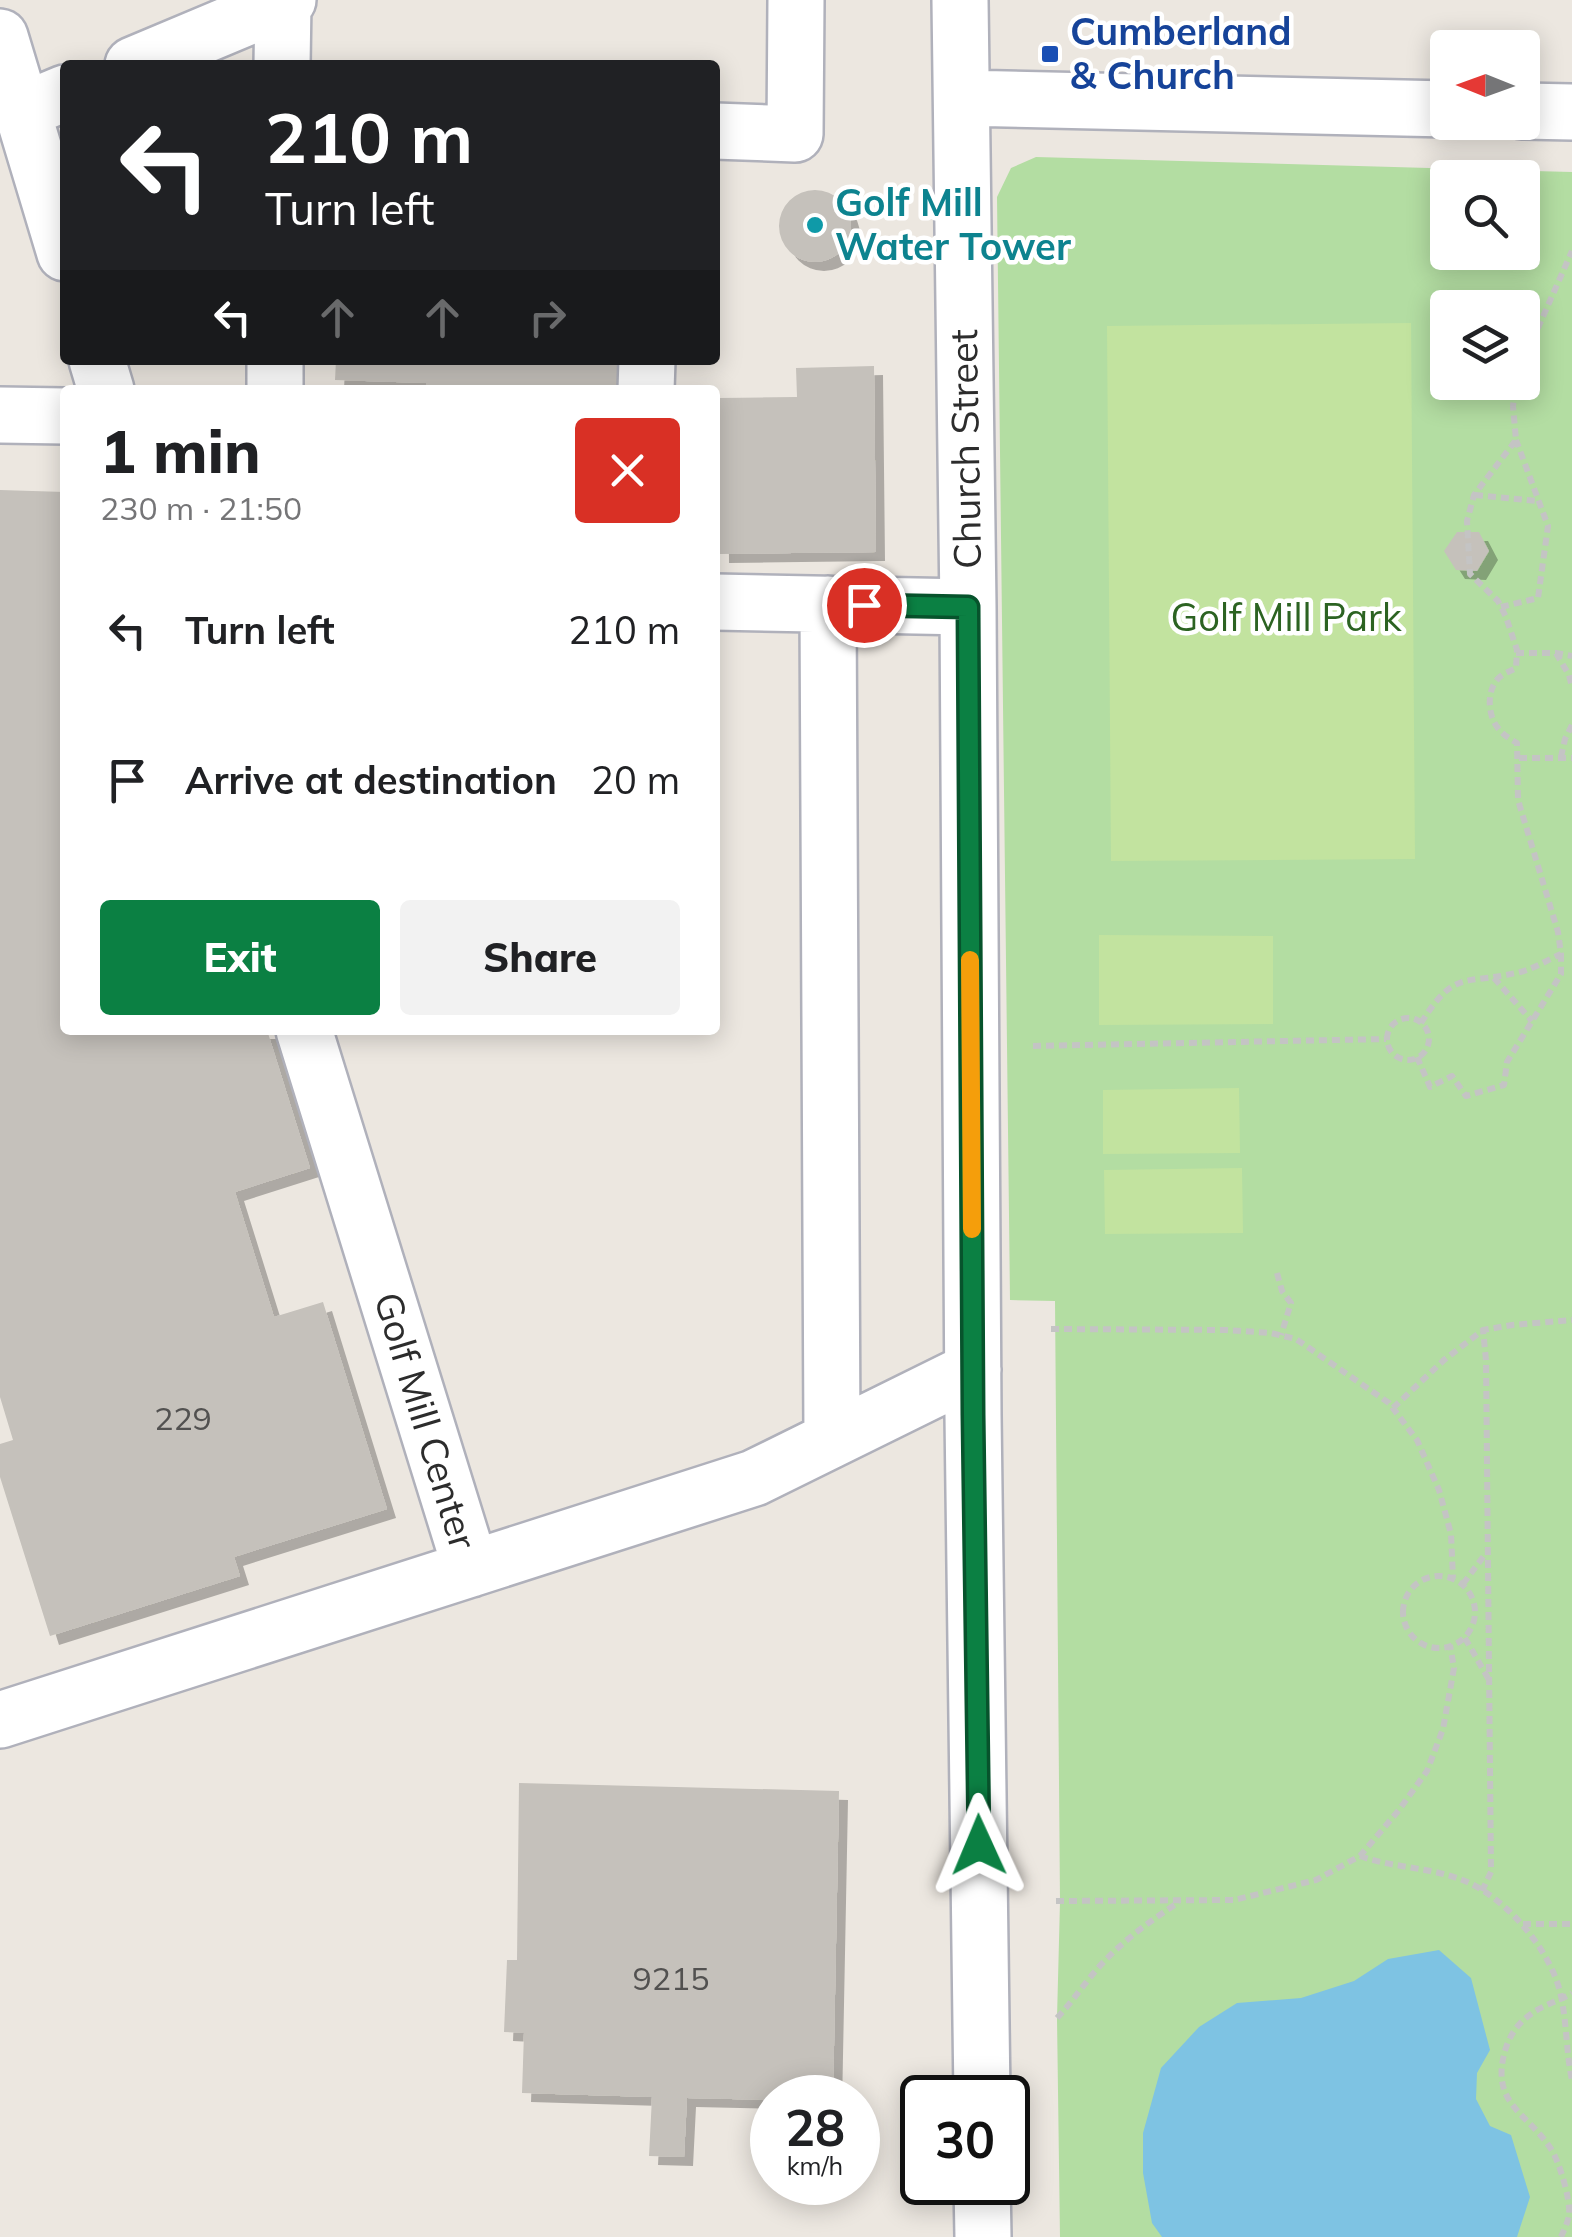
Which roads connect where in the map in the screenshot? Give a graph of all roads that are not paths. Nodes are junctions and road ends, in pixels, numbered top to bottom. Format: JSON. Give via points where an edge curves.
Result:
{"nodes":[{"id":1,"x":796,"y":0,"type":"edge"},
{"id":2,"x":960,"y":0,"type":"edge"},
{"id":3,"x":286,"y":1,"type":"edge"},
{"id":4,"x":0,"y":37,"type":"edge"},
{"id":5,"x":145,"y":60,"type":"edge"},
{"id":6,"x":282,"y":60,"type":"edge"},
{"id":7,"x":962,"y":98,"type":"junction"},
{"id":8,"x":44,"y":102,"type":"edge"},
{"id":9,"x":1430,"y":109,"type":"edge"},
{"id":10,"x":1540,"y":111,"type":"edge"},
{"id":11,"x":1572,"y":112,"type":"edge"},
{"id":12,"x":720,"y":131,"type":"edge"},
{"id":13,"x":60,"y":217,"type":"edge"},
{"id":14,"x":0,"y":415,"type":"edge"},
{"id":15,"x":60,"y":416,"type":"edge"},
{"id":16,"x":720,"y":602,"type":"edge"},
{"id":17,"x":828,"y":604,"type":"junction"},
{"id":18,"x":968,"y":607,"type":"junction"},
{"id":19,"x":306,"y":1035,"type":"edge"},
{"id":20,"x":973,"y":1370,"type":"junction"},
{"id":21,"x":832,"y":1439,"type":"junction"},
{"id":22,"x":471,"y":1570,"type":"junction"},
{"id":23,"x":0,"y":1720,"type":"edge"},
{"id":24,"x":982,"y":2075,"type":"edge"},
{"id":25,"x":982,"y":2205,"type":"edge"},
{"id":26,"x":983,"y":2237,"type":"edge"}],
"edges":[{"from":1,"to":12,"type":"street","via":[[795,134]]},
{"from":2,"to":7,"type":"street","name":"Church Street"},
{"from":3,"to":5,"type":"street"},
{"from":3,"to":6,"type":"street"},
{"from":4,"to":8,"type":"street"},
{"from":7,"to":9,"type":"street"},
{"from":7,"to":18,"type":"street","name":"Church Street"},
{"from":8,"to":13,"type":"street"},
{"from":10,"to":11,"type":"street"},
{"from":14,"to":15,"type":"street"},
{"from":16,"to":17,"type":"street"},
{"from":17,"to":18,"type":"street"},
{"from":17,"to":21,"type":"street"},
{"from":18,"to":20,"type":"street","name":"Church Street"},
{"from":19,"to":22,"type":"street","name":"Golf Mill Center"},
{"from":20,"to":21,"type":"street"},
{"from":20,"to":24,"type":"street","name":"Church Street"},
{"from":21,"to":22,"type":"street","via":[[754,1478]]},
{"from":22,"to":23,"type":"street","name":"Golf Mill Center"},
{"from":25,"to":26,"type":"street"}]}
